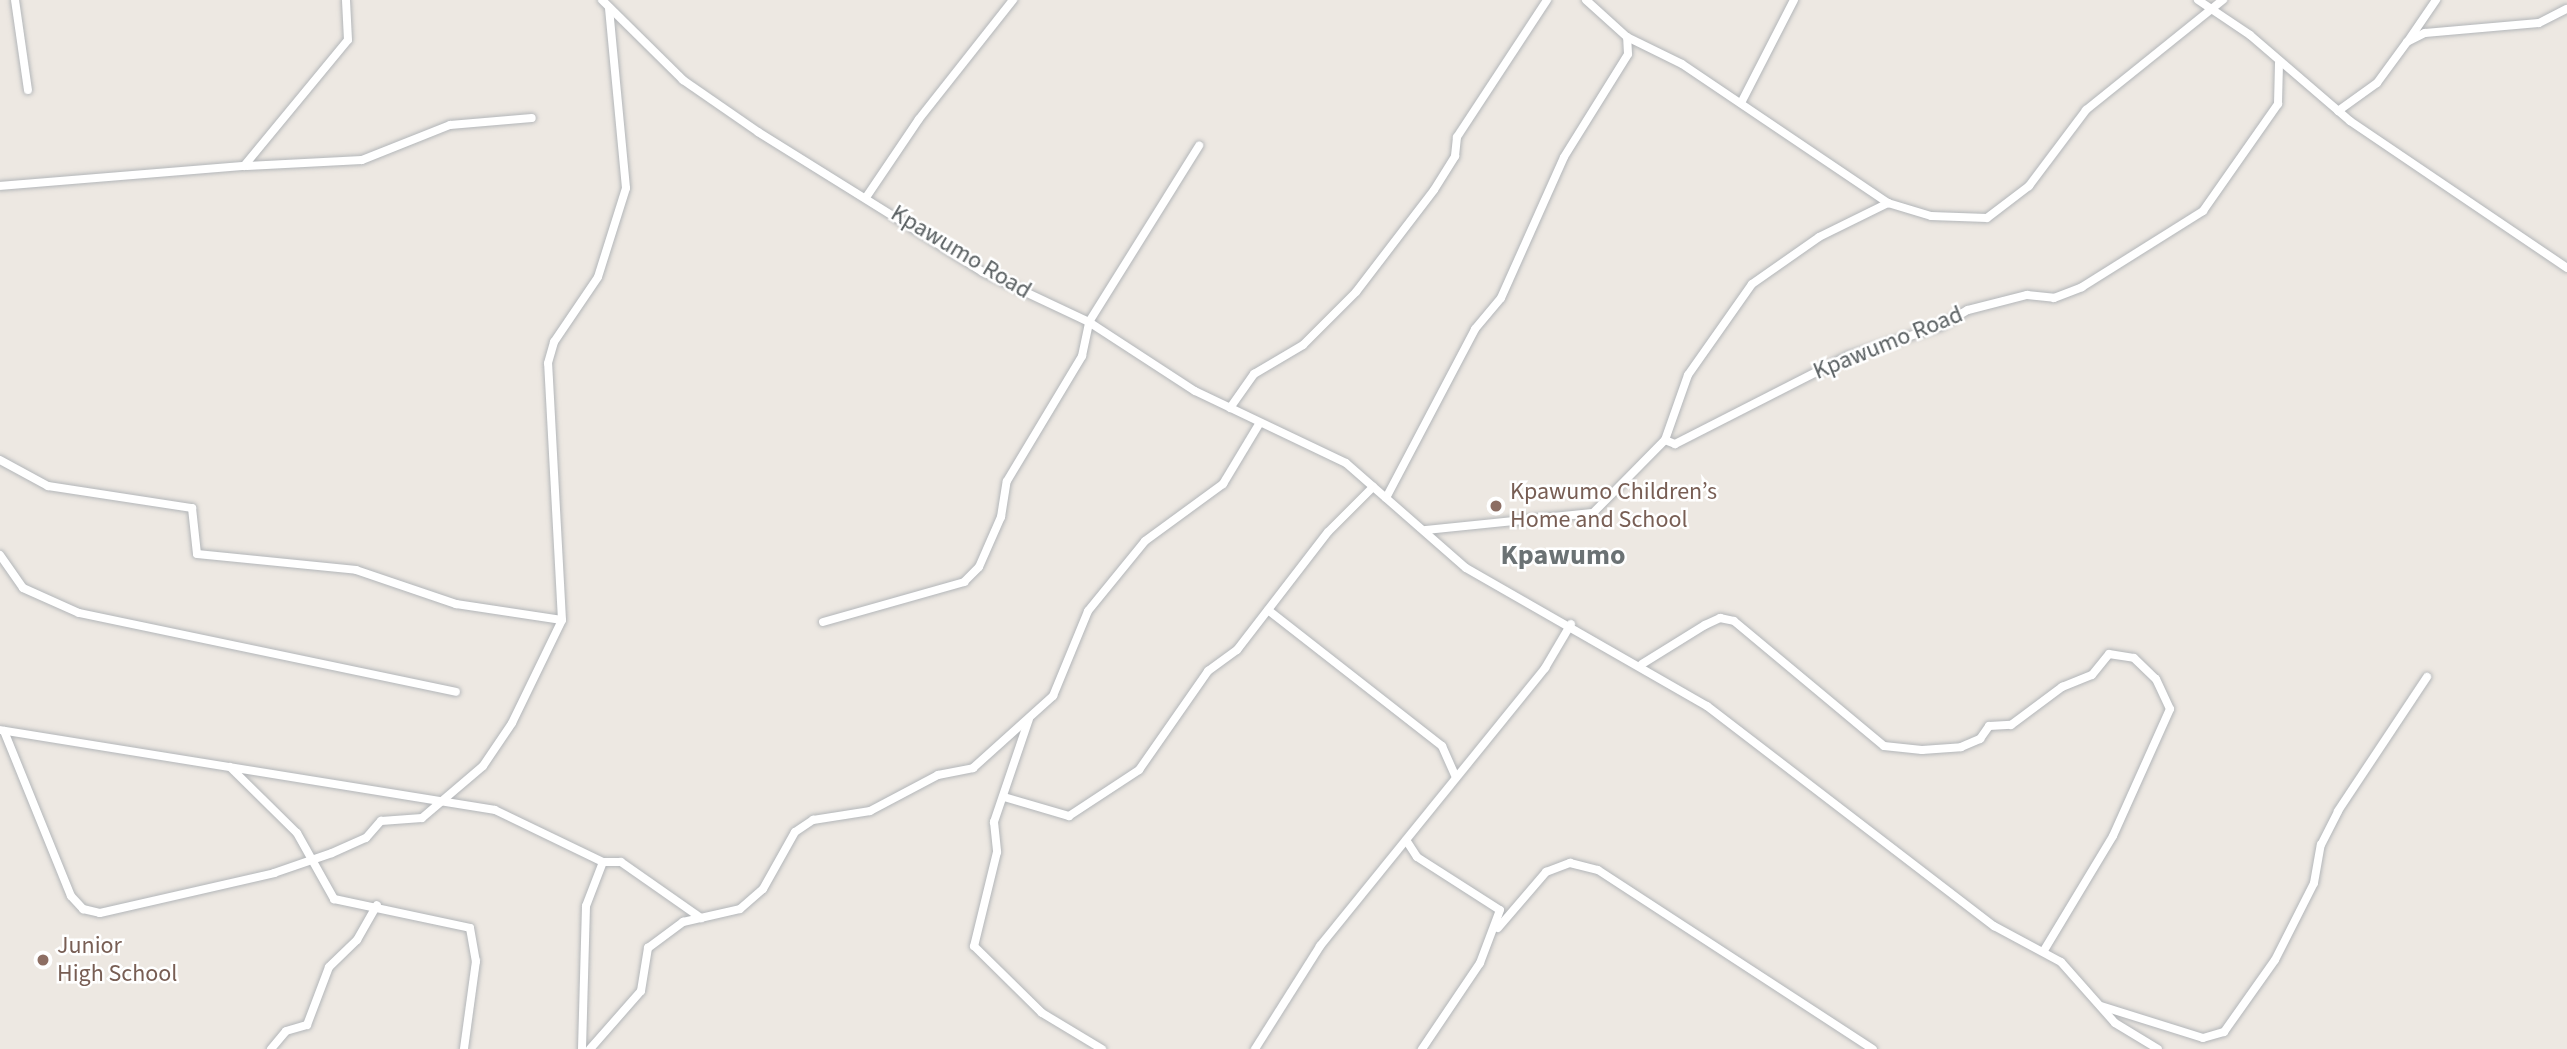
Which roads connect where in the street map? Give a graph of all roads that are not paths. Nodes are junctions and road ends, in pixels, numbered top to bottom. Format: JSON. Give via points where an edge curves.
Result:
{"nodes":[{"id":1,"x":15,"y":0,"type":"edge"},
{"id":2,"x":346,"y":0,"type":"edge"},
{"id":3,"x":602,"y":0,"type":"edge"},
{"id":4,"x":1013,"y":0,"type":"edge"},
{"id":5,"x":1547,"y":0,"type":"edge"},
{"id":6,"x":1587,"y":0,"type":"edge"},
{"id":7,"x":1794,"y":0,"type":"edge"},
{"id":8,"x":2198,"y":0,"type":"edge"},
{"id":9,"x":2223,"y":0,"type":"edge"},
{"id":10,"x":2436,"y":0,"type":"edge"},
{"id":11,"x":2207,"y":6,"type":"junction"},
{"id":12,"x":609,"y":8,"type":"junction"},
{"id":13,"x":2567,"y":9,"type":"edge"},
{"id":14,"x":1627,"y":37,"type":"junction"},
{"id":15,"x":2407,"y":42,"type":"junction"},
{"id":16,"x":2279,"y":63,"type":"junction"},
{"id":17,"x":28,"y":90,"type":"dead end"},
{"id":18,"x":1741,"y":103,"type":"junction"},
{"id":19,"x":2338,"y":111,"type":"junction"},
{"id":20,"x":532,"y":118,"type":"dead end"},
{"id":21,"x":1199,"y":146,"type":"dead end"},
{"id":22,"x":244,"y":166,"type":"junction"},
{"id":23,"x":0,"y":186,"type":"edge"},
{"id":24,"x":867,"y":197,"type":"junction"},
{"id":25,"x":1888,"y":203,"type":"junction"},
{"id":26,"x":2567,"y":268,"type":"edge"},
{"id":27,"x":1089,"y":322,"type":"junction"},
{"id":28,"x":1230,"y":408,"type":"junction"},
{"id":29,"x":1259,"y":424,"type":"junction"},
{"id":30,"x":1665,"y":440,"type":"junction"},
{"id":31,"x":0,"y":460,"type":"edge"},
{"id":32,"x":1373,"y":487,"type":"junction"},
{"id":33,"x":1387,"y":498,"type":"junction"},
{"id":34,"x":1425,"y":530,"type":"junction"},
{"id":35,"x":0,"y":555,"type":"edge"},
{"id":36,"x":1268,"y":610,"type":"junction"},
{"id":37,"x":562,"y":620,"type":"junction"},
{"id":38,"x":823,"y":622,"type":"dead end"},
{"id":39,"x":1571,"y":624,"type":"junction"},
{"id":40,"x":1642,"y":664,"type":"junction"},
{"id":41,"x":2427,"y":677,"type":"dead end"},
{"id":42,"x":456,"y":692,"type":"dead end"},
{"id":43,"x":1029,"y":719,"type":"junction"},
{"id":44,"x":2,"y":731,"type":"edge"},
{"id":45,"x":230,"y":767,"type":"junction"},
{"id":46,"x":1456,"y":777,"type":"junction"},
{"id":47,"x":1004,"y":797,"type":"junction"},
{"id":48,"x":442,"y":801,"type":"junction"},
{"id":49,"x":1406,"y":840,"type":"junction"},
{"id":50,"x":313,"y":859,"type":"junction"},
{"id":51,"x":603,"y":862,"type":"junction"},
{"id":52,"x":377,"y":905,"type":"junction"},
{"id":53,"x":701,"y":918,"type":"junction"},
{"id":54,"x":1498,"y":928,"type":"junction"},
{"id":55,"x":2043,"y":951,"type":"junction"},
{"id":56,"x":2099,"y":1004,"type":"junction"},
{"id":57,"x":271,"y":1049,"type":"edge"},
{"id":58,"x":464,"y":1049,"type":"edge"},
{"id":59,"x":582,"y":1049,"type":"edge"},
{"id":60,"x":590,"y":1049,"type":"edge"},
{"id":61,"x":1102,"y":1049,"type":"edge"},
{"id":62,"x":1255,"y":1049,"type":"edge"},
{"id":63,"x":1422,"y":1049,"type":"edge"},
{"id":64,"x":1873,"y":1049,"type":"edge"},
{"id":65,"x":2158,"y":1049,"type":"edge"}],
"edges":[{"from":1,"to":17,"type":"street"},
{"from":2,"to":22,"type":"street","via":[[348,40]]},
{"from":3,"to":12,"type":"street","name":"Kpawumo Road"},
{"from":4,"to":24,"type":"street","via":[[919,119]]},
{"from":5,"to":28,"type":"street","via":[[1457,137],[1455,156],[1434,190],[1356,292],[1303,345],[1254,374]]},
{"from":6,"to":14,"type":"street"},
{"from":7,"to":18,"type":"street"},
{"from":8,"to":11,"type":"street"},
{"from":9,"to":11,"type":"street"},
{"from":10,"to":15,"type":"street"},
{"from":11,"to":16,"type":"street"},
{"from":11,"to":25,"type":"street","via":[[2086,110],[2029,186],[1987,219],[1931,216]]},
{"from":12,"to":24,"type":"street","name":"Kpawumo Road","via":[[719,106]]},
{"from":12,"to":37,"type":"street","via":[[626,188],[598,277],[554,342],[548,363]]},
{"from":13,"to":15,"type":"street","via":[[2539,23],[2454,29]]},
{"from":14,"to":18,"type":"street"},
{"from":14,"to":33,"type":"street","via":[[1628,54],[1564,157],[1501,298],[1475,330]]},
{"from":15,"to":19,"type":"street","via":[[2377,83]]},
{"from":16,"to":19,"type":"street"},
{"from":16,"to":30,"type":"street","name":"Kpawumo Road","via":[[2278,104],[2203,211],[2110,270],[2054,298],[2027,295],[1968,310],[1941,326],[1848,356],[1675,444]]},
{"from":18,"to":25,"type":"street"},
{"from":19,"to":26,"type":"street"},
{"from":20,"to":22,"type":"street","via":[[450,125],[362,160]]},
{"from":21,"to":27,"type":"street"},
{"from":22,"to":23,"type":"street"},
{"from":24,"to":27,"type":"street","name":"Kpawumo Road","via":[[983,272]]},
{"from":25,"to":30,"type":"street","via":[[1819,237],[1752,285],[1688,375]]},
{"from":27,"to":28,"type":"street","name":"Kpawumo Road","via":[[1143,361]]},
{"from":27,"to":38,"type":"street","via":[[1082,356],[1007,481],[1001,517],[979,567],[964,582]]},
{"from":28,"to":29,"type":"street","name":"Kpawumo Road"},
{"from":29,"to":32,"type":"street","name":"Kpawumo Road","via":[[1346,463]]},
{"from":29,"to":43,"type":"street","via":[[1223,484],[1145,541],[1088,611],[1054,696]]},
{"from":30,"to":34,"type":"street","via":[[1593,513]]},
{"from":31,"to":37,"type":"street","via":[[48,486],[192,508],[197,554],[356,570],[456,604]]},
{"from":32,"to":33,"type":"street","name":"Kpawumo Road"},
{"from":32,"to":36,"type":"street"},
{"from":33,"to":34,"type":"street","name":"Kpawumo Road"},
{"from":34,"to":39,"type":"street","name":"Kpawumo Road","via":[[1466,568]]},
{"from":35,"to":42,"type":"street","via":[[23,588],[79,613]]},
{"from":36,"to":46,"type":"street","via":[[1442,746]]},
{"from":36,"to":47,"type":"street","via":[[1188,695],[1156,754],[1109,793],[1069,816]]},
{"from":37,"to":48,"type":"street","via":[[500,744]]},
{"from":39,"to":40,"type":"street","name":"Kpawumo Road"},
{"from":39,"to":46,"type":"street","via":[[1545,668]]},
{"from":40,"to":55,"type":"street","name":"Kpawumo Road","via":[[1707,706],[1994,926]]},
{"from":40,"to":55,"type":"street","via":[[1705,625],[1720,618],[1734,621],[1884,746],[1922,750],[1961,747],[1980,739],[1989,726],[2011,725],[2062,687],[2092,675],[2109,654],[2134,658],[2156,679],[2170,709],[2113,836]]},
{"from":41,"to":56,"type":"street","via":[[2338,811],[2322,845],[2314,883],[2275,960],[2224,1032],[2203,1038]]},
{"from":43,"to":47,"type":"street"},
{"from":43,"to":53,"type":"street","via":[[973,768],[938,775],[870,811],[813,820],[795,832],[763,889],[740,909]]},
{"from":44,"to":45,"type":"street"},
{"from":44,"to":50,"type":"street","via":[[71,896],[83,909],[124,910]]},
{"from":45,"to":48,"type":"street"},
{"from":45,"to":50,"type":"street"},
{"from":46,"to":49,"type":"street"},
{"from":47,"to":61,"type":"street","via":[[974,946],[1042,1013]]},
{"from":48,"to":50,"type":"street","via":[[422,818],[381,821],[366,838]]},
{"from":48,"to":51,"type":"street","via":[[495,810]]},
{"from":49,"to":54,"type":"street","via":[[1417,857],[1500,910]]},
{"from":49,"to":62,"type":"street","via":[[1320,946]]},
{"from":50,"to":52,"type":"street","via":[[334,899]]},
{"from":51,"to":53,"type":"street","via":[[621,862]]},
{"from":51,"to":59,"type":"street","via":[[586,906]]},
{"from":52,"to":57,"type":"street","via":[[357,940],[329,967],[307,1026],[286,1031]]},
{"from":52,"to":58,"type":"street","via":[[470,928],[475,961]]},
{"from":53,"to":60,"type":"street","via":[[648,948],[641,991]]},
{"from":54,"to":63,"type":"street"},
{"from":54,"to":64,"type":"street","via":[[1546,872],[1570,863],[1598,870]]},
{"from":55,"to":56,"type":"street","name":"Kpawumo Road","via":[[2062,962]]},
{"from":56,"to":65,"type":"street","name":"Kpawumo Road","via":[[2115,1023]]}]}
